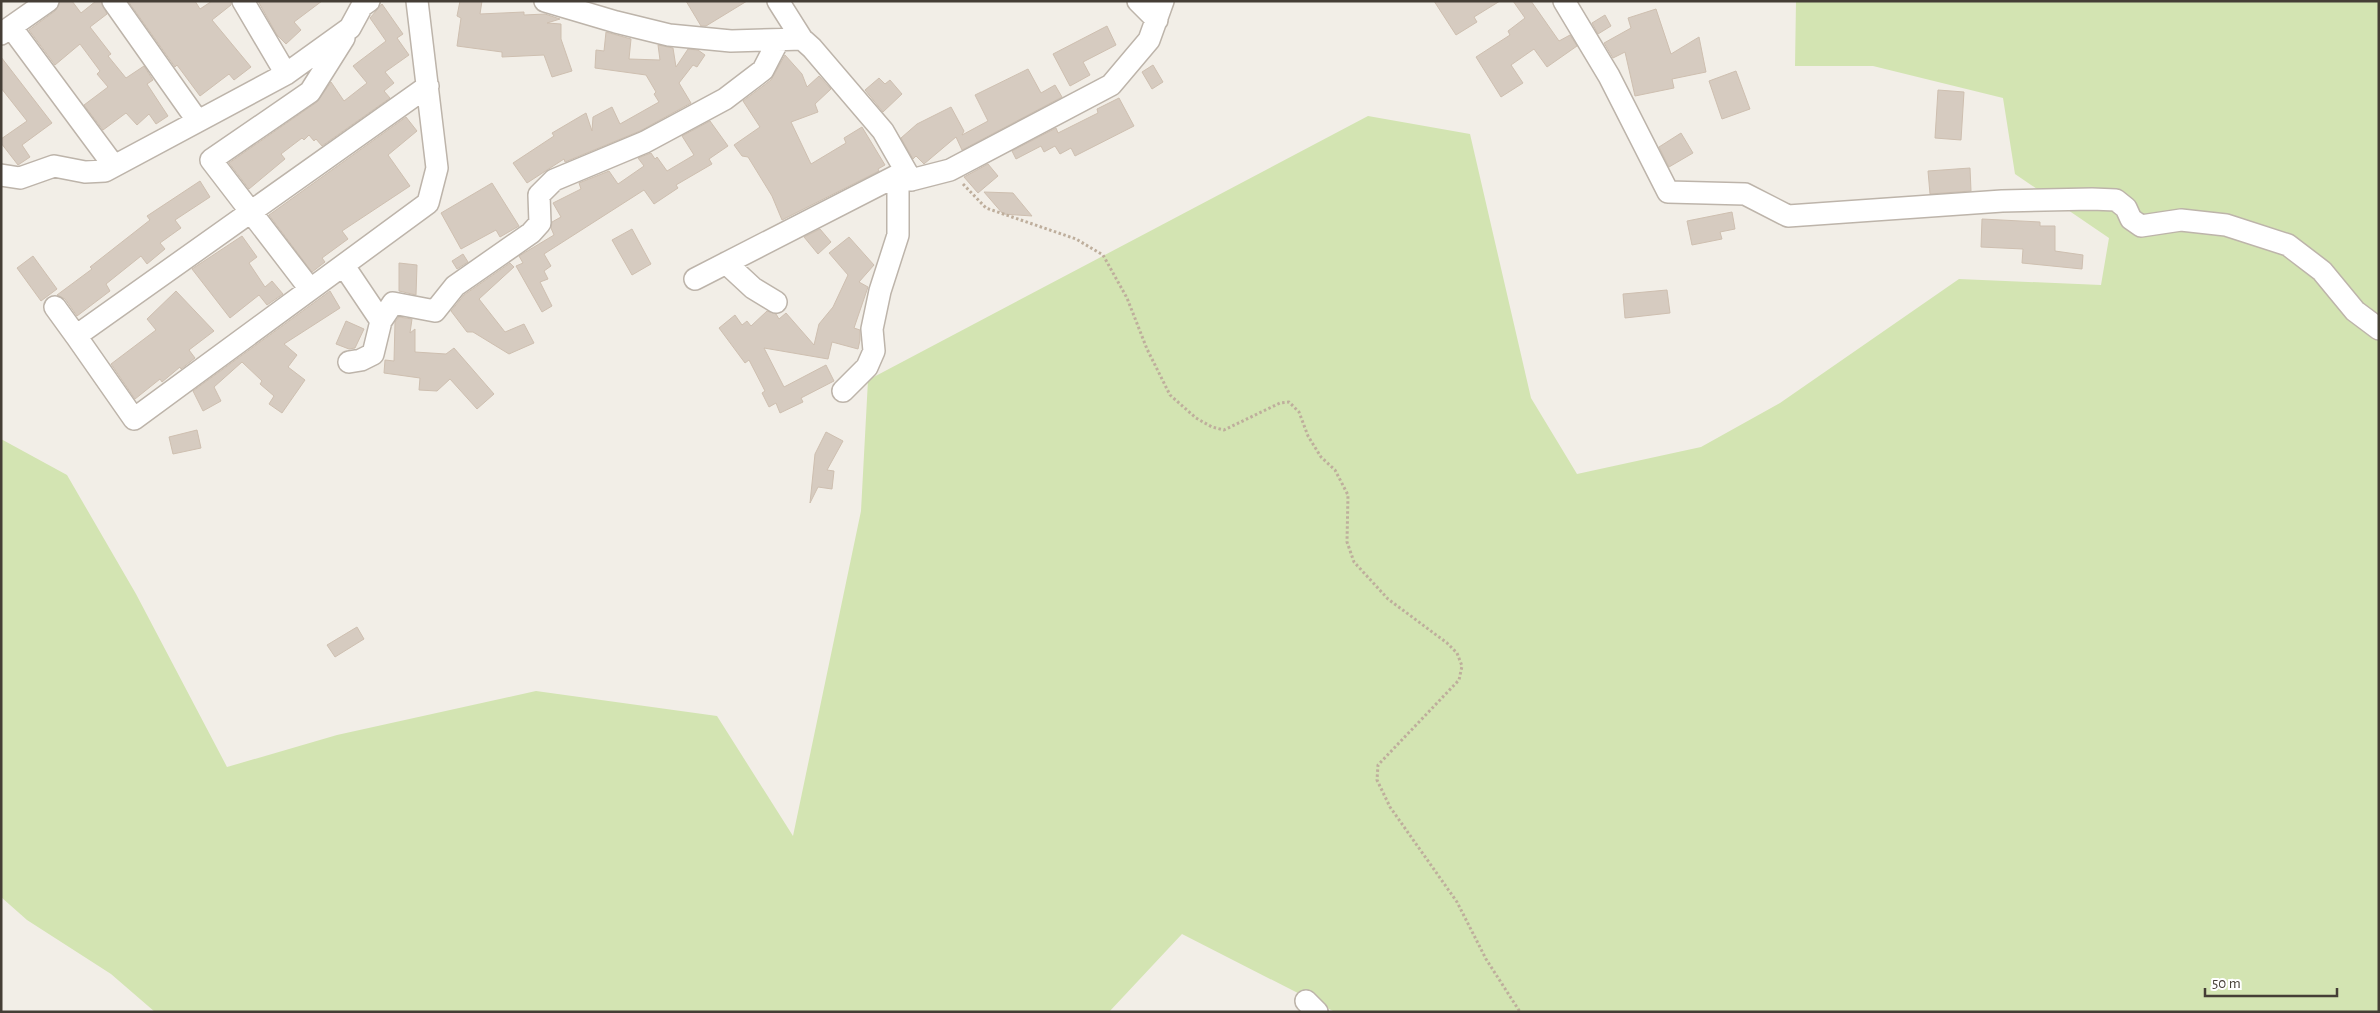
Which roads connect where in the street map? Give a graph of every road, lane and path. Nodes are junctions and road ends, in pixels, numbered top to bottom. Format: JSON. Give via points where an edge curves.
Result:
{"nodes":[{"id":1,"x":48,"y":1,"type":"edge"},
{"id":2,"x":112,"y":1,"type":"edge"},
{"id":3,"x":243,"y":1,"type":"edge"},
{"id":4,"x":369,"y":1,"type":"edge"},
{"id":5,"x":417,"y":1,"type":"edge"},
{"id":6,"x":545,"y":1,"type":"edge"},
{"id":7,"x":1138,"y":1,"type":"edge"},
{"id":8,"x":1564,"y":1,"type":"edge"},
{"id":9,"x":780,"y":3,"type":"edge"},
{"id":10,"x":1160,"y":11,"type":"edge"},
{"id":11,"x":350,"y":28,"type":"junction"},
{"id":12,"x":6,"y":31,"type":"edge"},
{"id":13,"x":802,"y":39,"type":"junction"},
{"id":14,"x":778,"y":41,"type":"junction"},
{"id":15,"x":286,"y":74,"type":"junction"},
{"id":16,"x":428,"y":86,"type":"junction"},
{"id":17,"x":198,"y":120,"type":"junction"},
{"id":18,"x":114,"y":166,"type":"junction"},
{"id":19,"x":950,"y":170,"type":"junction"},
{"id":20,"x":1,"y":175,"type":"edge"},
{"id":21,"x":904,"y":178,"type":"junction"},
{"id":22,"x":250,"y":211,"type":"junction"},
{"id":23,"x":726,"y":263,"type":"junction"},
{"id":24,"x":344,"y":266,"type":"junction"},
{"id":25,"x":695,"y":279,"type":"dead end"},
{"id":26,"x":310,"y":289,"type":"junction"},
{"id":27,"x":776,"y":302,"type":"dead end"},
{"id":28,"x":55,"y":307,"type":"dead end"},
{"id":29,"x":381,"y":321,"type":"junction"},
{"id":30,"x":2379,"y":329,"type":"edge"},
{"id":31,"x":76,"y":336,"type":"junction"},
{"id":32,"x":349,"y":362,"type":"dead end"},
{"id":33,"x":843,"y":391,"type":"dead end"},
{"id":34,"x":1520,"y":1012,"type":"edge"}],
"edges":[{"from":1,"to":12,"type":"street"},
{"from":2,"to":17,"type":"street"},
{"from":3,"to":15,"type":"street"},
{"from":4,"to":11,"type":"street","via":[[362,6]]},
{"from":5,"to":16,"type":"street"},
{"from":6,"to":14,"type":"street","via":[[669,35]]},
{"from":7,"to":10,"type":"street"},
{"from":8,"to":30,"type":"street","via":[[1609,76],[1668,192],[1745,194],[1788,216],[2002,201],[2116,200],[2141,226],[2181,220],[2226,225],[2288,245],[2322,270],[2355,311]]},
{"from":9,"to":13,"type":"street"},
{"from":10,"to":19,"type":"street","via":[[1150,40],[1111,85]]},
{"from":11,"to":15,"type":"street"},
{"from":11,"to":22,"type":"street","via":[[310,92],[211,160]]},
{"from":12,"to":18,"type":"street"},
{"from":13,"to":14,"type":"street"},
{"from":13,"to":21,"type":"street","via":[[883,131]]},
{"from":14,"to":29,"type":"street","via":[[763,70],[725,99],[645,142],[554,180],[539,195],[540,223],[531,233],[455,286],[435,310],[393,304]]},
{"from":15,"to":17,"type":"street"},
{"from":16,"to":22,"type":"street"},
{"from":16,"to":24,"type":"street","via":[[437,168],[428,203]]},
{"from":17,"to":18,"type":"street"},
{"from":18,"to":20,"type":"street","via":[[105,171],[85,172],[54,166],[20,178]]},
{"from":19,"to":21,"type":"street"},
{"from":19,"to":34,"type":"path","via":[[986,208],[1076,239],[1103,255],[1127,298],[1170,395],[1196,418],[1224,430],[1280,403],[1288,402],[1299,412],[1321,457],[1335,470],[1348,495],[1347,542],[1354,562],[1388,599],[1458,653],[1462,666],[1460,680],[1378,765],[1376,780],[1390,807],[1457,902],[1486,959]]},
{"from":21,"to":23,"type":"street"},
{"from":21,"to":33,"type":"street","via":[[898,235],[872,328],[874,352],[867,367]]},
{"from":22,"to":26,"type":"street"},
{"from":22,"to":31,"type":"street"},
{"from":23,"to":25,"type":"street"},
{"from":23,"to":27,"type":"street","via":[[753,288]]},
{"from":24,"to":26,"type":"street"},
{"from":24,"to":29,"type":"street"},
{"from":26,"to":31,"type":"street","via":[[134,420]]},
{"from":28,"to":31,"type":"street"},
{"from":29,"to":32,"type":"street","via":[[373,354]]}]}
